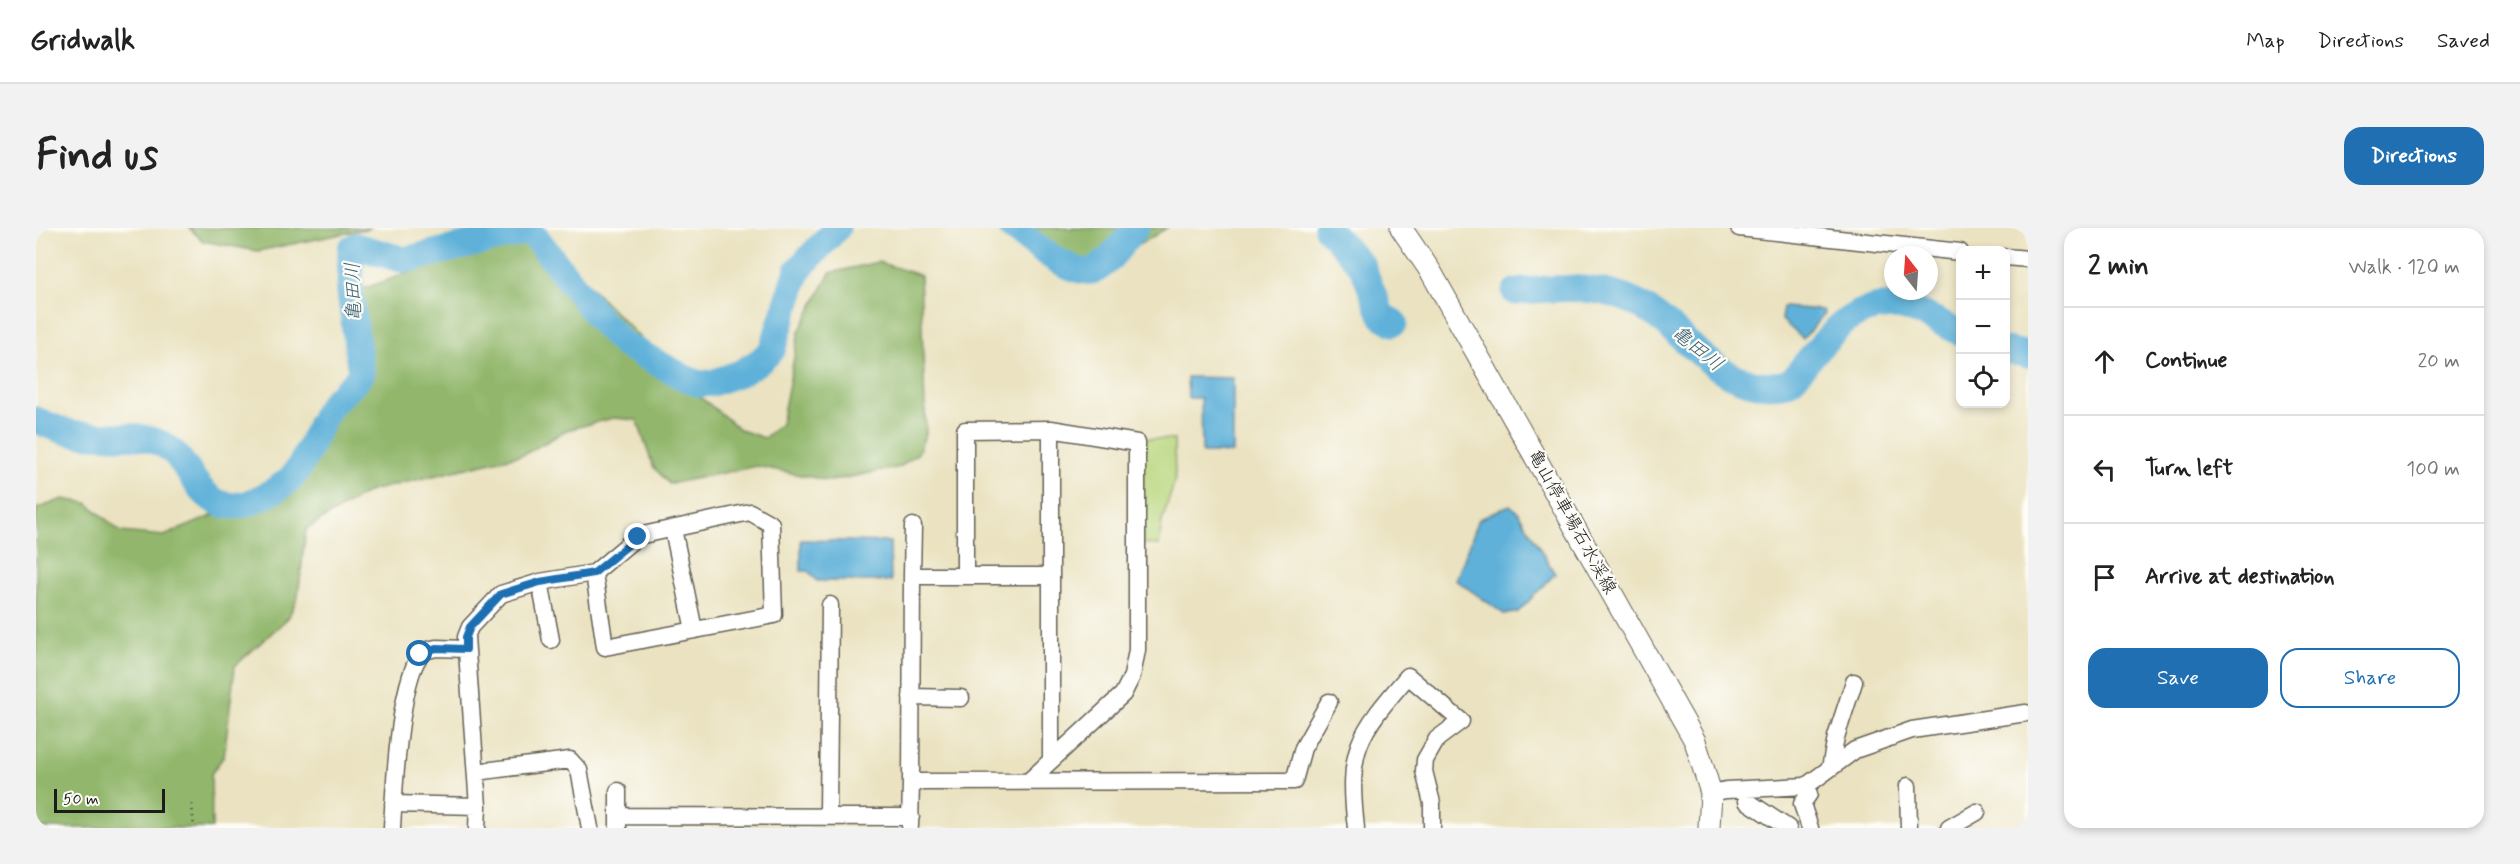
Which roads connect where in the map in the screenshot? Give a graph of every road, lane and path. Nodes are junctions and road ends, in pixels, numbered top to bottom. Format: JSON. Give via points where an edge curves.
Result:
{"nodes":[{"id":1,"x":1401,"y":228,"type":"edge"},
{"id":2,"x":1739,"y":228,"type":"edge"},
{"id":3,"x":1829,"y":233,"type":"edge"},
{"id":4,"x":1956,"y":251,"type":"edge"},
{"id":5,"x":2010,"y":258,"type":"edge"},
{"id":6,"x":2028,"y":260,"type":"edge"},
{"id":7,"x":1051,"y":429,"type":"junction"},
{"id":8,"x":913,"y":526,"type":"dead end"},
{"id":9,"x":673,"y":529,"type":"junction"},
{"id":10,"x":594,"y":573,"type":"junction"},
{"id":11,"x":912,"y":576,"type":"junction"},
{"id":12,"x":964,"y":576,"type":"junction"},
{"id":13,"x":1051,"y":576,"type":"junction"},
{"id":14,"x":540,"y":582,"type":"junction"},
{"id":15,"x":830,"y":605,"type":"dead end"},
{"id":16,"x":694,"y":630,"type":"junction"},
{"id":17,"x":551,"y":640,"type":"dead end"},
{"id":18,"x":466,"y":649,"type":"junction"},
{"id":19,"x":1854,"y":682,"type":"dead end"},
{"id":20,"x":911,"y":697,"type":"junction"},
{"id":21,"x":961,"y":698,"type":"dead end"},
{"id":22,"x":1329,"y":702,"type":"dead end"},
{"id":23,"x":2026,"y":713,"type":"dead end"},
{"id":24,"x":1051,"y":759,"type":"junction"},
{"id":25,"x":1830,"y":768,"type":"junction"},
{"id":26,"x":476,"y":772,"type":"junction"},
{"id":27,"x":1029,"y":781,"type":"junction"},
{"id":28,"x":911,"y":782,"type":"junction"},
{"id":29,"x":1806,"y":786,"type":"junction"},
{"id":30,"x":1908,"y":786,"type":"dead end"},
{"id":31,"x":1747,"y":789,"type":"junction"},
{"id":32,"x":618,"y":792,"type":"dead end"},
{"id":33,"x":1711,"y":793,"type":"junction"},
{"id":34,"x":192,"y":804,"type":"dead end"},
{"id":35,"x":393,"y":804,"type":"junction"},
{"id":36,"x":478,"y":806,"type":"junction"},
{"id":37,"x":1977,"y":812,"type":"dead end"},
{"id":38,"x":827,"y":819,"type":"edge"},
{"id":39,"x":618,"y":822,"type":"edge"},
{"id":40,"x":910,"y":822,"type":"edge"},
{"id":41,"x":194,"y":828,"type":"edge"},
{"id":42,"x":392,"y":828,"type":"edge"},
{"id":43,"x":477,"y":828,"type":"edge"},
{"id":44,"x":590,"y":828,"type":"edge"},
{"id":45,"x":1356,"y":828,"type":"edge"},
{"id":46,"x":1432,"y":828,"type":"edge"},
{"id":47,"x":1709,"y":828,"type":"edge"},
{"id":48,"x":1788,"y":828,"type":"edge"},
{"id":49,"x":1810,"y":828,"type":"edge"},
{"id":50,"x":1909,"y":828,"type":"edge"},
{"id":51,"x":1949,"y":828,"type":"edge"}],
"edges":[{"from":1,"to":33,"type":"main road","name":"亀山停車場石水渓線","via":[[1431,272],[1695,741]]},
{"from":2,"to":3,"type":"street"},
{"from":3,"to":4,"type":"street"},
{"from":5,"to":6,"type":"street"},
{"from":7,"to":12,"type":"street","via":[[965,430]]},
{"from":7,"to":13,"type":"street"},
{"from":7,"to":24,"type":"street","via":[[1137,443],[1137,650],[1132,676],[1123,694]]},
{"from":8,"to":11,"type":"street"},
{"from":9,"to":10,"type":"street","via":[[638,537]]},
{"from":9,"to":16,"type":"street"},
{"from":9,"to":16,"type":"street","via":[[750,512],[771,524],[774,615]]},
{"from":10,"to":14,"type":"street"},
{"from":10,"to":16,"type":"street","via":[[605,647]]},
{"from":11,"to":12,"type":"street"},
{"from":11,"to":20,"type":"street"},
{"from":12,"to":13,"type":"street"},
{"from":13,"to":24,"type":"street"},
{"from":14,"to":17,"type":"street"},
{"from":14,"to":18,"type":"street","via":[[501,594],[470,627]]},
{"from":15,"to":38,"type":"street"},
{"from":18,"to":26,"type":"street"},
{"from":18,"to":35,"type":"street","via":[[424,651],[413,665],[394,766]]},
{"from":19,"to":25,"type":"street"},
{"from":20,"to":21,"type":"street"},
{"from":20,"to":28,"type":"street"},
{"from":22,"to":27,"type":"street","via":[[1303,748],[1294,781]]},
{"from":23,"to":25,"type":"street","via":[[1912,730],[1856,750]]},
{"from":24,"to":27,"type":"street"},
{"from":25,"to":29,"type":"street"},
{"from":26,"to":36,"type":"street"},
{"from":26,"to":44,"type":"street","via":[[570,760],[579,770]]},
{"from":27,"to":28,"type":"street"},
{"from":28,"to":40,"type":"street"},
{"from":29,"to":31,"type":"street"},
{"from":29,"to":49,"type":"street","via":[[1809,794],[1802,804]]},
{"from":30,"to":50,"type":"street"},
{"from":31,"to":33,"type":"street"},
{"from":31,"to":48,"type":"street","via":[[1747,801]]},
{"from":32,"to":39,"type":"street"},
{"from":33,"to":47,"type":"main road","name":"亀山停車場石水渓線"},
{"from":34,"to":41,"type":"path"},
{"from":35,"to":36,"type":"street"},
{"from":35,"to":42,"type":"street"},
{"from":36,"to":43,"type":"street"},
{"from":37,"to":51,"type":"street"},
{"from":38,"to":39,"type":"street"},
{"from":38,"to":40,"type":"street"},
{"from":45,"to":46,"type":"street","via":[[1352,787],[1359,744],[1371,720],[1408,676],[1461,721],[1437,739],[1425,760]]}]}
